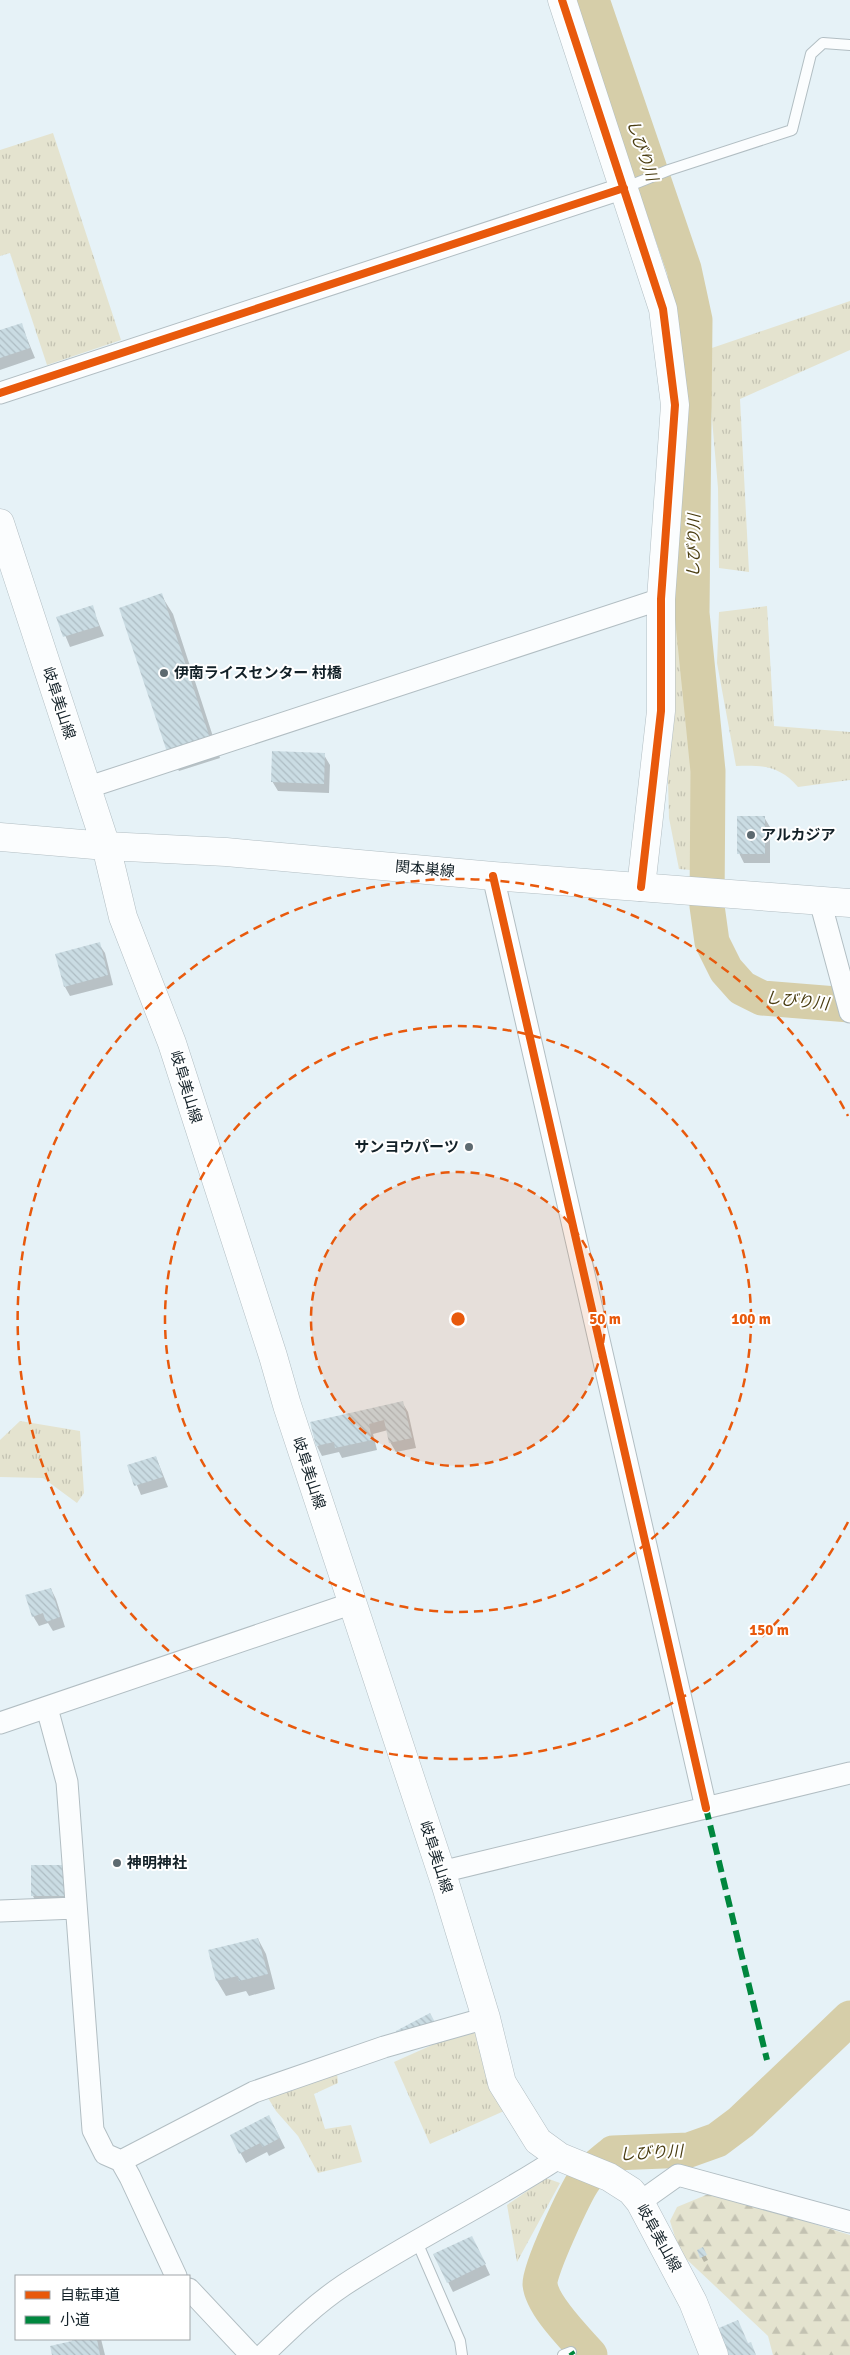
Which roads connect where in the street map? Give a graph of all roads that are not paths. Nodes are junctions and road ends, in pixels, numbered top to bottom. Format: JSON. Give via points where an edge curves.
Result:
{"nodes":[{"id":1,"x":562,"y":0,"type":"edge"},
{"id":2,"x":850,"y":45,"type":"edge"},
{"id":3,"x":631,"y":185,"type":"junction"},
{"id":4,"x":0,"y":393,"type":"edge"},
{"id":5,"x":0,"y":523,"type":"edge"},
{"id":6,"x":661,"y":599,"type":"junction"},
{"id":7,"x":86,"y":788,"type":"junction"},
{"id":8,"x":0,"y":837,"type":"edge"},
{"id":9,"x":106,"y":846,"type":"junction"},
{"id":10,"x":493,"y":876,"type":"junction"},
{"id":11,"x":641,"y":888,"type":"junction"},
{"id":12,"x":820,"y":900,"type":"junction"},
{"id":13,"x":850,"y":903,"type":"edge"},
{"id":14,"x":850,"y":1012,"type":"edge"},
{"id":15,"x":352,"y":1603,"type":"junction"},
{"id":16,"x":47,"y":1708,"type":"junction"},
{"id":17,"x":0,"y":1722,"type":"edge"},
{"id":18,"x":850,"y":1773,"type":"edge"},
{"id":19,"x":706,"y":1808,"type":"junction"},
{"id":20,"x":441,"y":1872,"type":"junction"},
{"id":21,"x":76,"y":1908,"type":"junction"},
{"id":22,"x":0,"y":1911,"type":"edge"},
{"id":23,"x":486,"y":2018,"type":"junction"},
{"id":24,"x":560,"y":2157,"type":"junction"},
{"id":25,"x":121,"y":2161,"type":"junction"},
{"id":26,"x":640,"y":2202,"type":"junction"},
{"id":27,"x":850,"y":2222,"type":"edge"},
{"id":28,"x":418,"y":2242,"type":"junction"},
{"id":29,"x":176,"y":2275,"type":"edge"},
{"id":30,"x":190,"y":2291,"type":"edge"},
{"id":31,"x":251,"y":2355,"type":"edge"},
{"id":32,"x":263,"y":2355,"type":"edge"},
{"id":33,"x":462,"y":2355,"type":"edge"},
{"id":34,"x":714,"y":2355,"type":"edge"}],
"edges":[{"from":1,"to":3,"type":"main road"},
{"from":2,"to":3,"type":"lane","via":[[823,44],[811,54],[792,130]]},
{"from":3,"to":4,"type":"street"},
{"from":3,"to":6,"type":"main road","via":[[663,309],[676,405]]},
{"from":5,"to":7,"type":"main road","name":"岐阜美山線"},
{"from":6,"to":7,"type":"street"},
{"from":6,"to":11,"type":"main road","via":[[661,711]]},
{"from":7,"to":9,"type":"main road","name":"岐阜美山線"},
{"from":8,"to":9,"type":"main road","name":"関本巣線"},
{"from":9,"to":10,"type":"main road","name":"関本巣線","via":[[226,852]]},
{"from":9,"to":15,"type":"main road","name":"岐阜美山線","via":[[123,917],[172,1043]]},
{"from":10,"to":11,"type":"main road","name":"関本巣線"},
{"from":10,"to":19,"type":"street"},
{"from":11,"to":12,"type":"main road","name":"関本巣線"},
{"from":12,"to":13,"type":"main road","name":"関本巣線"},
{"from":12,"to":14,"type":"street"},
{"from":15,"to":16,"type":"street"},
{"from":15,"to":20,"type":"main road","name":"岐阜美山線"},
{"from":16,"to":17,"type":"street"},
{"from":16,"to":21,"type":"street","via":[[67,1782]]},
{"from":18,"to":19,"type":"street"},
{"from":19,"to":20,"type":"street"},
{"from":20,"to":23,"type":"main road","name":"岐阜美山線"},
{"from":21,"to":22,"type":"street"},
{"from":21,"to":25,"type":"street","via":[[93,2130],[105,2154]]},
{"from":23,"to":24,"type":"main road","name":"岐阜美山線","via":[[502,2083],[538,2142]]},
{"from":23,"to":25,"type":"street","via":[[384,2047],[254,2092]]},
{"from":24,"to":26,"type":"main road","name":"岐阜美山線","via":[[609,2177]]},
{"from":24,"to":28,"type":"street","via":[[521,2183],[438,2227]]},
{"from":25,"to":29,"type":"street"},
{"from":26,"to":27,"type":"street","via":[[678,2175]]},
{"from":26,"to":34,"type":"main road","name":"岐阜美山線","via":[[693,2302]]},
{"from":28,"to":32,"type":"street","via":[[343,2286],[299,2320]]},
{"from":28,"to":33,"type":"lane","via":[[460,2341]]},
{"from":30,"to":31,"type":"street"}]}
